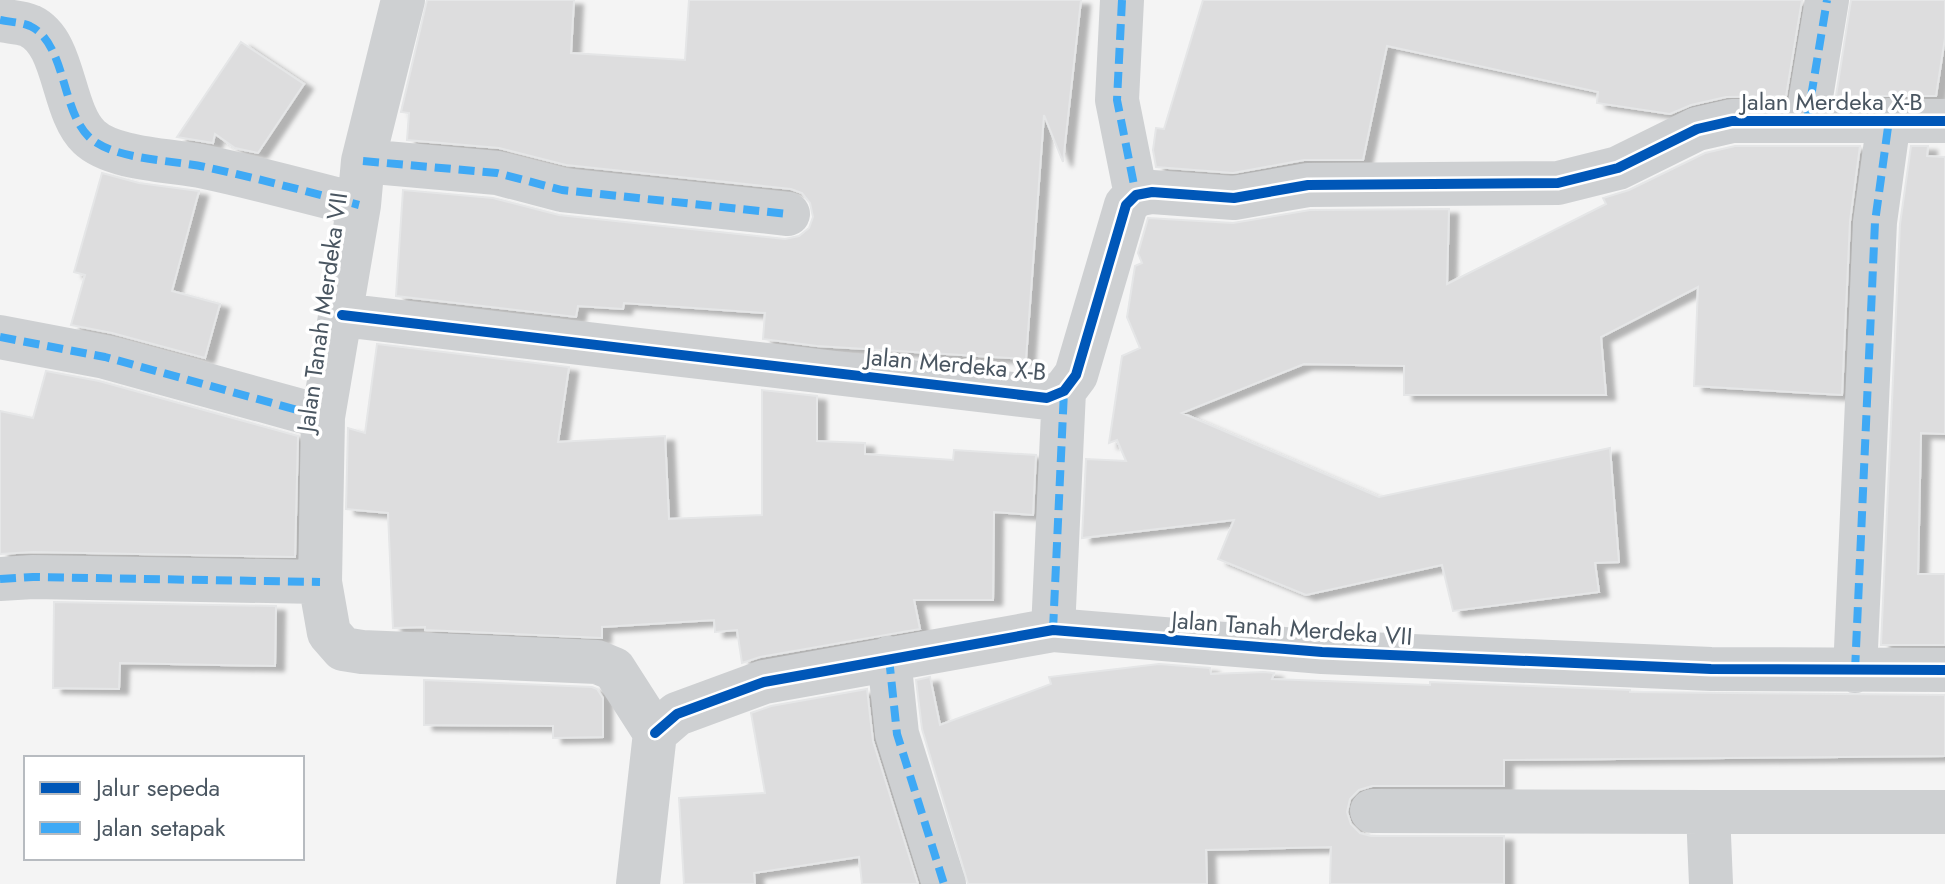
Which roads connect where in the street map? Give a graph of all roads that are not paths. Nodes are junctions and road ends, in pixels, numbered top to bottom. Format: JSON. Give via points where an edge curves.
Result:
{"nodes":[{"id":1,"x":403,"y":0,"type":"edge"},
{"id":2,"x":1122,"y":0,"type":"edge"},
{"id":3,"x":1827,"y":0,"type":"edge"},
{"id":4,"x":0,"y":20,"type":"edge"},
{"id":5,"x":1889,"y":120,"type":"junction"},
{"id":6,"x":1807,"y":121,"type":"junction"},
{"id":7,"x":1945,"y":121,"type":"edge"},
{"id":8,"x":363,"y":161,"type":"junction"},
{"id":9,"x":1136,"y":195,"type":"junction"},
{"id":10,"x":359,"y":205,"type":"junction"},
{"id":11,"x":788,"y":214,"type":"dead end"},
{"id":12,"x":342,"y":315,"type":"junction"},
{"id":13,"x":0,"y":337,"type":"edge"},
{"id":14,"x":1064,"y":391,"type":"junction"},
{"id":15,"x":323,"y":417,"type":"junction"},
{"id":16,"x":0,"y":579,"type":"edge"},
{"id":17,"x":320,"y":582,"type":"junction"},
{"id":18,"x":1053,"y":630,"type":"junction"},
{"id":19,"x":889,"y":658,"type":"junction"},
{"id":20,"x":1945,"y":670,"type":"edge"},
{"id":21,"x":1855,"y":671,"type":"junction"},
{"id":22,"x":655,"y":733,"type":"junction"},
{"id":23,"x":1372,"y":811,"type":"dead end"},
{"id":24,"x":1708,"y":812,"type":"junction"},
{"id":25,"x":1945,"y":812,"type":"edge"},
{"id":26,"x":638,"y":884,"type":"edge"},
{"id":27,"x":944,"y":884,"type":"edge"},
{"id":28,"x":1711,"y":884,"type":"edge"}],
"edges":[{"from":1,"to":8,"type":"street","name":"Jalan Tanah Merdeka VII"},
{"from":2,"to":9,"type":"street","via":[[1117,100]]},
{"from":3,"to":6,"type":"street"},
{"from":4,"to":10,"type":"street","via":[[29,26],[42,35],[75,116],[91,140],[116,151]]},
{"from":5,"to":6,"type":"street","name":"Jalan Merdeka X-B"},
{"from":5,"to":7,"type":"street","name":"Jalan Merdeka X-B"},
{"from":5,"to":21,"type":"street","via":[[1875,222]]},
{"from":6,"to":9,"type":"street","name":"Jalan Merdeka X-B","via":[[1732,121],[1697,129],[1618,168],[1558,183],[1308,185],[1234,198]]},
{"from":8,"to":10,"type":"street","name":"Jalan Tanah Merdeka VII"},
{"from":8,"to":11,"type":"street","via":[[497,173],[562,190]]},
{"from":9,"to":14,"type":"street","name":"Jalan Merdeka X-B","via":[[1126,205],[1076,375]]},
{"from":10,"to":12,"type":"street","name":"Jalan Tanah Merdeka VII"},
{"from":12,"to":14,"type":"street","name":"Jalan Merdeka X-B","via":[[1047,398]]},
{"from":12,"to":15,"type":"street","name":"Jalan Tanah Merdeka VII"},
{"from":13,"to":15,"type":"street","via":[[105,357]]},
{"from":14,"to":18,"type":"street"},
{"from":15,"to":17,"type":"street","name":"Jalan Tanah Merdeka VII"},
{"from":16,"to":17,"type":"street"},
{"from":17,"to":22,"type":"street","name":"Jalan Tanah Merdeka VII","via":[[329,633],[343,649],[597,662],[614,669]]},
{"from":18,"to":19,"type":"street","name":"Jalan Tanah Merdeka VII"},
{"from":18,"to":21,"type":"street","name":"Jalan Tanah Merdeka VII","via":[[1322,652]]},
{"from":19,"to":22,"type":"street","name":"Jalan Tanah Merdeka VII","via":[[764,682],[677,714]]},
{"from":19,"to":27,"type":"street","via":[[897,734]]},
{"from":20,"to":21,"type":"street","name":"Jalan Tanah Merdeka VII"},
{"from":22,"to":26,"type":"street"},
{"from":23,"to":24,"type":"street"},
{"from":24,"to":25,"type":"street"},
{"from":24,"to":28,"type":"street"}]}
